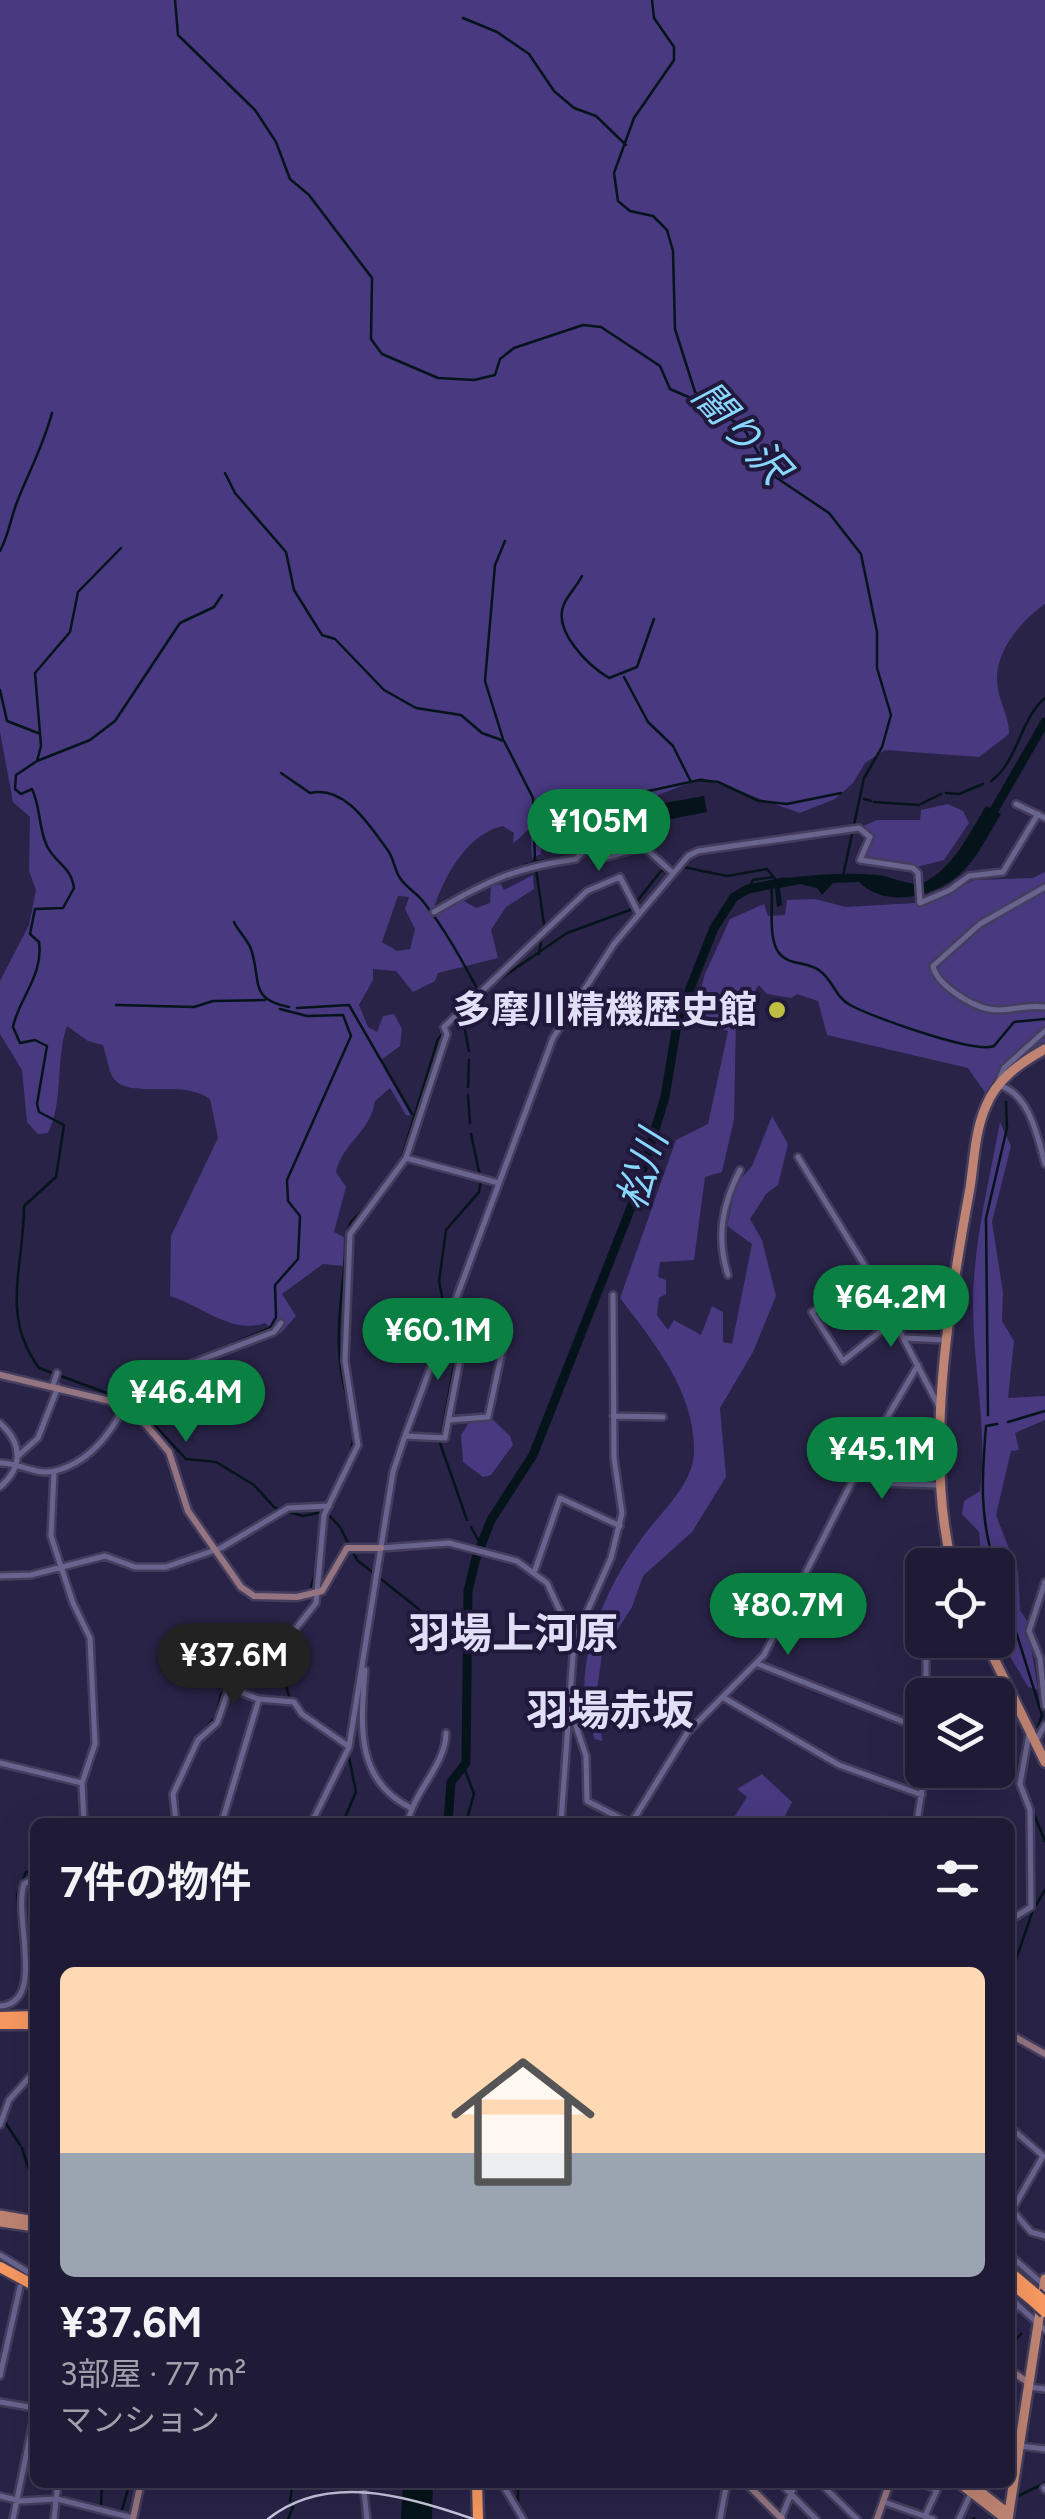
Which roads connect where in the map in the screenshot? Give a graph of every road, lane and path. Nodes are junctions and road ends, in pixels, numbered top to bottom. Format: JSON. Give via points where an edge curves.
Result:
{"nodes":[{"id":1,"x":1016,"y":804,"type":"dead end"},
{"id":2,"x":1042,"y":816,"type":"edge"},
{"id":3,"x":672,"y":870,"type":"junction"},
{"id":4,"x":1045,"y":888,"type":"edge"},
{"id":5,"x":636,"y":908,"type":"junction"},
{"id":6,"x":434,"y":912,"type":"dead end"},
{"id":7,"x":1045,"y":1007,"type":"edge"},
{"id":8,"x":1045,"y":1031,"type":"edge"},
{"id":9,"x":1045,"y":1050,"type":"edge"},
{"id":10,"x":997,"y":1085,"type":"junction"},
{"id":11,"x":798,"y":1157,"type":"dead end"},
{"id":12,"x":406,"y":1158,"type":"junction"},
{"id":13,"x":1045,"y":1164,"type":"edge"},
{"id":14,"x":740,"y":1170,"type":"dead end"},
{"id":15,"x":498,"y":1183,"type":"junction"},
{"id":16,"x":728,"y":1275,"type":"dead end"},
{"id":17,"x":872,"y":1276,"type":"junction"},
{"id":18,"x":613,"y":1295,"type":"dead end"},
{"id":19,"x":450,"y":1316,"type":"junction"},
{"id":20,"x":896,"y":1319,"type":"junction"},
{"id":21,"x":282,"y":1323,"type":"dead end"},
{"id":22,"x":905,"y":1338,"type":"junction"},
{"id":23,"x":949,"y":1340,"type":"junction"},
{"id":24,"x":461,"y":1351,"type":"junction"},
{"id":25,"x":918,"y":1365,"type":"junction"},
{"id":26,"x":0,"y":1375,"type":"edge"},
{"id":27,"x":56,"y":1381,"type":"junction"},
{"id":28,"x":128,"y":1404,"type":"junction"},
{"id":29,"x":944,"y":1410,"type":"junction"},
{"id":30,"x":613,"y":1416,"type":"junction"},
{"id":31,"x":663,"y":1417,"type":"dead end"},
{"id":32,"x":449,"y":1420,"type":"junction"},
{"id":33,"x":0,"y":1424,"type":"edge"},
{"id":34,"x":405,"y":1436,"type":"junction"},
{"id":35,"x":868,"y":1450,"type":"junction"},
{"id":36,"x":18,"y":1456,"type":"junction"},
{"id":37,"x":0,"y":1463,"type":"edge"},
{"id":38,"x":17,"y":1466,"type":"junction"},
{"id":39,"x":54,"y":1472,"type":"junction"},
{"id":40,"x":938,"y":1485,"type":"junction"},
{"id":41,"x":0,"y":1487,"type":"edge"},
{"id":42,"x":326,"y":1509,"type":"junction"},
{"id":43,"x":620,"y":1526,"type":"junction"},
{"id":44,"x":381,"y":1548,"type":"junction"},
{"id":45,"x":948,"y":1548,"type":"edge"},
{"id":46,"x":214,"y":1549,"type":"junction"},
{"id":47,"x":62,"y":1564,"type":"junction"},
{"id":48,"x":535,"y":1570,"type":"junction"},
{"id":49,"x":0,"y":1576,"type":"edge"},
{"id":50,"x":1045,"y":1582,"type":"edge"},
{"id":51,"x":315,"y":1594,"type":"junction"},
{"id":52,"x":574,"y":1641,"type":"junction"},
{"id":53,"x":364,"y":1658,"type":"junction"},
{"id":54,"x":995,"y":1658,"type":"edge"},
{"id":55,"x":1042,"y":1658,"type":"edge"},
{"id":56,"x":757,"y":1664,"type":"junction"},
{"id":57,"x":238,"y":1684,"type":"junction"},
{"id":58,"x":724,"y":1698,"type":"junction"},
{"id":59,"x":259,"y":1699,"type":"junction"},
{"id":60,"x":568,"y":1706,"type":"junction"},
{"id":61,"x":1045,"y":1706,"type":"edge"},
{"id":62,"x":905,"y":1722,"type":"edge"},
{"id":63,"x":1045,"y":1725,"type":"edge"},
{"id":64,"x":446,"y":1733,"type":"dead end"},
{"id":65,"x":1035,"y":1734,"type":"junction"},
{"id":66,"x":349,"y":1746,"type":"junction"},
{"id":67,"x":1045,"y":1762,"type":"edge"},
{"id":68,"x":0,"y":1763,"type":"edge"},
{"id":69,"x":82,"y":1783,"type":"junction"},
{"id":70,"x":923,"y":1788,"type":"edge"},
{"id":71,"x":922,"y":1795,"type":"junction"},
{"id":72,"x":410,"y":1808,"type":"junction"},
{"id":73,"x":84,"y":1818,"type":"edge"},
{"id":74,"x":176,"y":1818,"type":"edge"},
{"id":75,"x":223,"y":1818,"type":"edge"},
{"id":76,"x":314,"y":1818,"type":"edge"},
{"id":77,"x":409,"y":1818,"type":"edge"},
{"id":78,"x":561,"y":1818,"type":"edge"},
{"id":79,"x":622,"y":1818,"type":"edge"},
{"id":80,"x":632,"y":1818,"type":"edge"},
{"id":81,"x":918,"y":1818,"type":"edge"},
{"id":82,"x":30,"y":1881,"type":"edge"},
{"id":83,"x":1015,"y":1917,"type":"edge"},
{"id":84,"x":0,"y":2006,"type":"edge"},
{"id":85,"x":0,"y":2020,"type":"edge"},
{"id":86,"x":30,"y":2020,"type":"edge"},
{"id":87,"x":1015,"y":2037,"type":"edge"},
{"id":88,"x":1045,"y":2054,"type":"edge"},
{"id":89,"x":30,"y":2076,"type":"edge"},
{"id":90,"x":0,"y":2125,"type":"edge"},
{"id":91,"x":1015,"y":2131,"type":"edge"},
{"id":92,"x":1044,"y":2156,"type":"edge"},
{"id":93,"x":1015,"y":2205,"type":"edge"},
{"id":94,"x":1015,"y":2216,"type":"edge"},
{"id":95,"x":0,"y":2219,"type":"edge"},
{"id":96,"x":30,"y":2223,"type":"edge"},
{"id":97,"x":1045,"y":2236,"type":"edge"},
{"id":98,"x":0,"y":2254,"type":"edge"},
{"id":99,"x":1015,"y":2261,"type":"edge"},
{"id":100,"x":0,"y":2266,"type":"edge"},
{"id":101,"x":30,"y":2273,"type":"edge"},
{"id":102,"x":1015,"y":2275,"type":"edge"},
{"id":103,"x":30,"y":2283,"type":"edge"},
{"id":104,"x":1015,"y":2283,"type":"edge"},
{"id":105,"x":20,"y":2287,"type":"dead end"},
{"id":106,"x":1041,"y":2291,"type":"edge"},
{"id":107,"x":1015,"y":2302,"type":"edge"},
{"id":108,"x":1018,"y":2305,"type":"junction"},
{"id":109,"x":1015,"y":2309,"type":"edge"},
{"id":110,"x":1040,"y":2316,"type":"edge"},
{"id":111,"x":1045,"y":2330,"type":"edge"},
{"id":112,"x":1015,"y":2374,"type":"edge"},
{"id":113,"x":0,"y":2376,"type":"edge"},
{"id":114,"x":1028,"y":2385,"type":"junction"},
{"id":115,"x":1045,"y":2388,"type":"edge"},
{"id":116,"x":0,"y":2402,"type":"edge"},
{"id":117,"x":30,"y":2409,"type":"edge"},
{"id":118,"x":30,"y":2431,"type":"edge"},
{"id":119,"x":1017,"y":2445,"type":"junction"},
{"id":120,"x":1045,"y":2449,"type":"edge"},
{"id":121,"x":1015,"y":2455,"type":"edge"},
{"id":122,"x":57,"y":2488,"type":"edge"},
{"id":123,"x":140,"y":2488,"type":"edge"},
{"id":124,"x":363,"y":2488,"type":"edge"},
{"id":125,"x":478,"y":2488,"type":"edge"},
{"id":126,"x":505,"y":2488,"type":"edge"},
{"id":127,"x":726,"y":2488,"type":"edge"},
{"id":128,"x":751,"y":2488,"type":"edge"},
{"id":129,"x":785,"y":2488,"type":"edge"},
{"id":130,"x":794,"y":2488,"type":"edge"},
{"id":131,"x":826,"y":2488,"type":"edge"},
{"id":132,"x":888,"y":2488,"type":"edge"},
{"id":133,"x":933,"y":2488,"type":"edge"},
{"id":134,"x":969,"y":2488,"type":"edge"},
{"id":135,"x":1011,"y":2488,"type":"edge"},
{"id":136,"x":791,"y":2494,"type":"junction"},
{"id":137,"x":0,"y":2496,"type":"edge"},
{"id":138,"x":56,"y":2499,"type":"junction"},
{"id":139,"x":20,"y":2501,"type":"junction"},
{"id":140,"x":883,"y":2502,"type":"junction"},
{"id":141,"x":133,"y":2518,"type":"edge"},
{"id":142,"x":929,"y":2518,"type":"edge"},
{"id":143,"x":1010,"y":2518,"type":"edge"},
{"id":144,"x":13,"y":2519,"type":"edge"},
{"id":145,"x":54,"y":2519,"type":"edge"},
{"id":146,"x":366,"y":2519,"type":"edge"},
{"id":147,"x":478,"y":2519,"type":"edge"},
{"id":148,"x":523,"y":2519,"type":"edge"},
{"id":149,"x":720,"y":2519,"type":"edge"},
{"id":150,"x":782,"y":2519,"type":"edge"},
{"id":151,"x":816,"y":2519,"type":"edge"},
{"id":152,"x":857,"y":2519,"type":"edge"},
{"id":153,"x":877,"y":2519,"type":"edge"},
{"id":154,"x":959,"y":2519,"type":"edge"}],
"edges":[{"from":1,"to":2,"type":"street"},
{"from":2,"to":3,"type":"street","via":[[1002,872],[969,876],[920,902],[918,873],[862,862],[870,836],[854,827],[698,850]]},
{"from":3,"to":5,"type":"street"},
{"from":3,"to":6,"type":"street","via":[[644,847],[608,857],[588,847],[576,859],[492,877]]},
{"from":4,"to":7,"type":"street","via":[[980,924],[933,970],[985,1008]]},
{"from":5,"to":12,"type":"street","via":[[620,877],[587,891],[478,992],[446,1031]]},
{"from":5,"to":15,"type":"street","via":[[553,1038]]},
{"from":8,"to":10,"type":"street","via":[[1004,1068]]},
{"from":9,"to":10,"type":"main road"},
{"from":10,"to":13,"type":"street","via":[[1012,1091],[1027,1112]]},
{"from":10,"to":23,"type":"main road","via":[[984,1108],[952,1284]]},
{"from":11,"to":17,"type":"street"},
{"from":12,"to":15,"type":"street"},
{"from":12,"to":42,"type":"street","via":[[350,1234],[345,1361],[358,1445]]},
{"from":14,"to":16,"type":"street","via":[[721,1228]]},
{"from":15,"to":19,"type":"street"},
{"from":17,"to":20,"type":"street"},
{"from":17,"to":20,"type":"street","via":[[812,1312],[843,1361]]},
{"from":18,"to":30,"type":"street"},
{"from":19,"to":24,"type":"street"},
{"from":19,"to":34,"type":"street"},
{"from":20,"to":22,"type":"street"},
{"from":21,"to":28,"type":"street","via":[[274,1332],[140,1383]]},
{"from":22,"to":23,"type":"street"},
{"from":22,"to":25,"type":"street"},
{"from":23,"to":29,"type":"main road"},
{"from":24,"to":32,"type":"street"},
{"from":24,"to":32,"type":"street","via":[[503,1347],[488,1417]]},
{"from":25,"to":29,"type":"street"},
{"from":25,"to":35,"type":"street"},
{"from":26,"to":27,"type":"street"},
{"from":27,"to":28,"type":"street"},
{"from":27,"to":36,"type":"street","via":[[38,1438]]},
{"from":28,"to":39,"type":"street","via":[[99,1443]]},
{"from":28,"to":46,"type":"street","via":[[169,1452],[184,1504]]},
{"from":29,"to":40,"type":"main road"},
{"from":30,"to":31,"type":"street"},
{"from":30,"to":43,"type":"street"},
{"from":32,"to":34,"type":"street","via":[[441,1438]]},
{"from":33,"to":36,"type":"street","via":[[12,1434]]},
{"from":34,"to":44,"type":"street"},
{"from":35,"to":40,"type":"street","via":[[872,1475],[881,1483]]},
{"from":35,"to":56,"type":"street"},
{"from":36,"to":38,"type":"street"},
{"from":37,"to":38,"type":"street"},
{"from":38,"to":39,"type":"street"},
{"from":38,"to":41,"type":"street"},
{"from":39,"to":47,"type":"street","via":[[51,1536]]},
{"from":40,"to":45,"type":"main road"},
{"from":42,"to":46,"type":"street","via":[[281,1512]]},
{"from":42,"to":51,"type":"street"},
{"from":43,"to":48,"type":"street","via":[[560,1498]]},
{"from":43,"to":52,"type":"street"},
{"from":44,"to":48,"type":"street","via":[[462,1545]]},
{"from":44,"to":51,"type":"street","via":[[349,1547],[326,1589]]},
{"from":44,"to":53,"type":"street"},
{"from":46,"to":47,"type":"street","via":[[166,1568],[134,1567],[106,1556]]},
{"from":46,"to":51,"type":"street","via":[[254,1596]]},
{"from":47,"to":49,"type":"street"},
{"from":47,"to":69,"type":"street","via":[[90,1638],[95,1744]]},
{"from":48,"to":52,"type":"street"},
{"from":50,"to":55,"type":"street","via":[[1029,1631]]},
{"from":51,"to":57,"type":"street","via":[[312,1613],[276,1655]]},
{"from":52,"to":60,"type":"street"},
{"from":53,"to":66,"type":"street"},
{"from":53,"to":72,"type":"street","via":[[362,1749],[382,1786]]},
{"from":54,"to":65,"type":"main road"},
{"from":55,"to":61,"type":"street"},
{"from":56,"to":58,"type":"street"},
{"from":56,"to":62,"type":"street"},
{"from":57,"to":59,"type":"street"},
{"from":57,"to":74,"type":"street","via":[[217,1723],[198,1740],[174,1794]]},
{"from":58,"to":71,"type":"street","via":[[839,1765]]},
{"from":58,"to":80,"type":"street","via":[[675,1749]]},
{"from":59,"to":66,"type":"street","via":[[294,1702]]},
{"from":59,"to":75,"type":"street"},
{"from":60,"to":78,"type":"street"},
{"from":60,"to":79,"type":"street","via":[[586,1756],[586,1801]]},
{"from":63,"to":65,"type":"street"},
{"from":64,"to":72,"type":"street","via":[[446,1745]]},
{"from":65,"to":67,"type":"main road"},
{"from":65,"to":83,"type":"street","via":[[1026,1738],[1020,1784],[1030,1810],[1031,1907]]},
{"from":66,"to":76,"type":"street"},
{"from":68,"to":69,"type":"street"},
{"from":69,"to":73,"type":"street"},
{"from":70,"to":71,"type":"street"},
{"from":71,"to":81,"type":"street"},
{"from":72,"to":77,"type":"street"},
{"from":82,"to":84,"type":"street","via":[[20,1906],[24,1996]]},
{"from":85,"to":86,"type":"highway"},
{"from":87,"to":88,"type":"street"},
{"from":89,"to":90,"type":"street","via":[[9,2100]]},
{"from":91,"to":92,"type":"street"},
{"from":92,"to":93,"type":"street"},
{"from":94,"to":97,"type":"street"},
{"from":95,"to":96,"type":"main road"},
{"from":98,"to":101,"type":"street"},
{"from":99,"to":106,"type":"street"},
{"from":100,"to":103,"type":"highway"},
{"from":102,"to":106,"type":"highway"},
{"from":104,"to":106,"type":"highway"},
{"from":105,"to":113,"type":"street"},
{"from":106,"to":110,"type":"highway","bridge":true},
{"from":106,"to":110,"type":"main road"},
{"from":107,"to":108,"type":"street"},
{"from":108,"to":109,"type":"street"},
{"from":108,"to":110,"type":"street"},
{"from":110,"to":111,"type":"street"},
{"from":110,"to":114,"type":"main road"},
{"from":112,"to":114,"type":"street"},
{"from":114,"to":115,"type":"street"},
{"from":114,"to":119,"type":"main road"},
{"from":116,"to":117,"type":"street"},
{"from":118,"to":139,"type":"street"},
{"from":119,"to":120,"type":"street"},
{"from":119,"to":121,"type":"main road"},
{"from":122,"to":138,"type":"street"},
{"from":123,"to":141,"type":"street"},
{"from":124,"to":146,"type":"street"},
{"from":125,"to":147,"type":"highway"},
{"from":126,"to":148,"type":"street"},
{"from":127,"to":149,"type":"street"},
{"from":128,"to":150,"type":"street"},
{"from":129,"to":136,"type":"street"},
{"from":130,"to":136,"type":"street"},
{"from":131,"to":152,"type":"street"},
{"from":132,"to":140,"type":"street"},
{"from":133,"to":142,"type":"street"},
{"from":134,"to":143,"type":"main road"},
{"from":134,"to":154,"type":"street"},
{"from":135,"to":143,"type":"main road"},
{"from":136,"to":150,"type":"street"},
{"from":136,"to":151,"type":"street"},
{"from":137,"to":139,"type":"street"},
{"from":138,"to":139,"type":"street"},
{"from":138,"to":141,"type":"street"},
{"from":138,"to":145,"type":"street"},
{"from":139,"to":144,"type":"street"},
{"from":140,"to":142,"type":"street"},
{"from":140,"to":153,"type":"street"}]}
